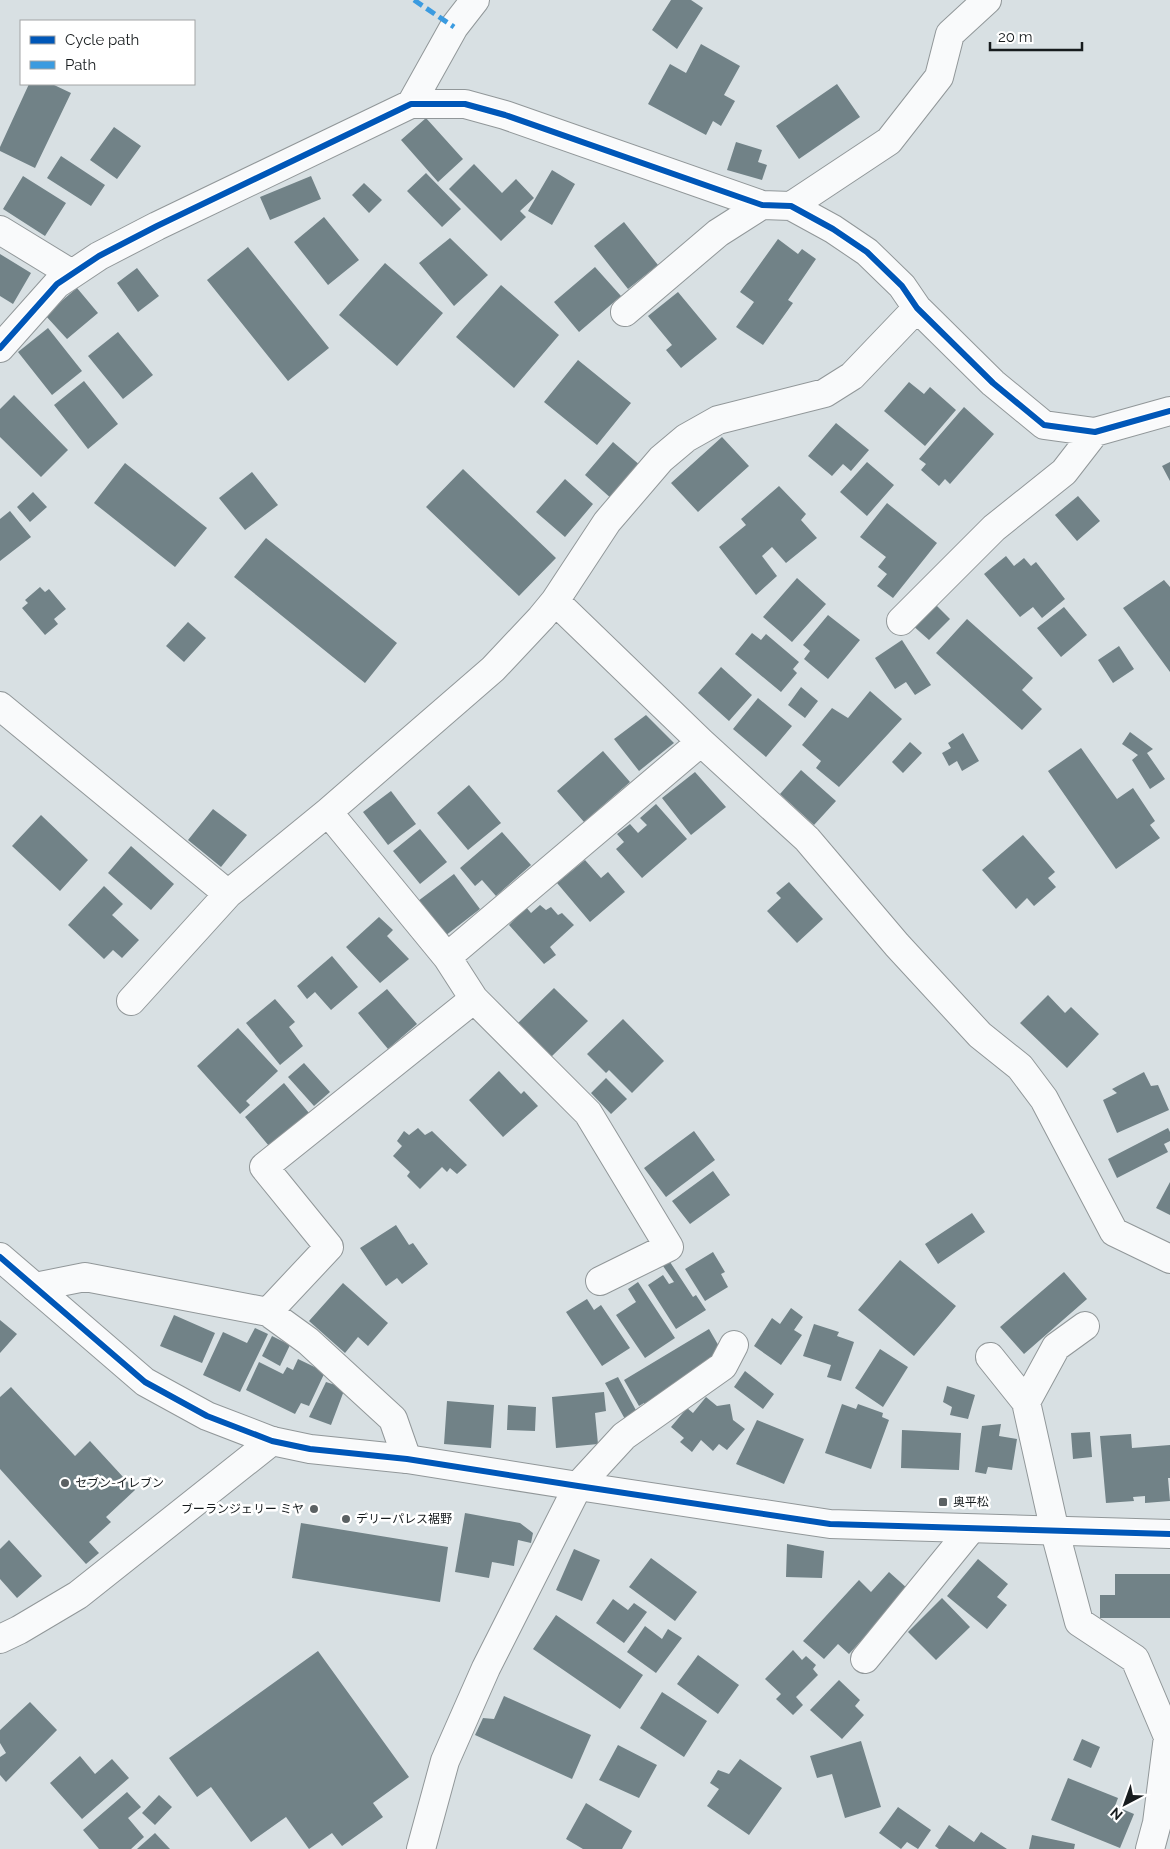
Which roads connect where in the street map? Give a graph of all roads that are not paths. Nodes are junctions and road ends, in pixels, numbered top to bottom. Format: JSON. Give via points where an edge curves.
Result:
{"nodes":[{"id":1,"x":475,"y":0,"type":"edge"},
{"id":2,"x":987,"y":0,"type":"edge"},
{"id":3,"x":411,"y":104,"type":"junction"},
{"id":4,"x":762,"y":204,"type":"junction"},
{"id":5,"x":791,"y":206,"type":"junction"},
{"id":6,"x":0,"y":230,"type":"edge"},
{"id":7,"x":72,"y":274,"type":"junction"},
{"id":8,"x":917,"y":308,"type":"junction"},
{"id":9,"x":625,"y":312,"type":"dead end"},
{"id":10,"x":0,"y":348,"type":"edge"},
{"id":11,"x":1170,"y":411,"type":"edge"},
{"id":12,"x":1094,"y":432,"type":"junction"},
{"id":13,"x":555,"y":600,"type":"junction"},
{"id":14,"x":901,"y":621,"type":"dead end"},
{"id":15,"x":0,"y":706,"type":"edge"},
{"id":16,"x":701,"y":742,"type":"junction"},
{"id":17,"x":328,"y":812,"type":"junction"},
{"id":18,"x":228,"y":894,"type":"junction"},
{"id":19,"x":447,"y":957,"type":"junction"},
{"id":20,"x":474,"y":999,"type":"junction"},
{"id":21,"x":131,"y":1001,"type":"dead end"},
{"id":22,"x":0,"y":1257,"type":"edge"},
{"id":23,"x":1170,"y":1259,"type":"edge"},
{"id":24,"x":600,"y":1281,"type":"dead end"},
{"id":25,"x":35,"y":1287,"type":"junction"},
{"id":26,"x":268,"y":1312,"type":"junction"},
{"id":27,"x":1085,"y":1326,"type":"dead end"},
{"id":28,"x":734,"y":1345,"type":"dead end"},
{"id":29,"x":990,"y":1357,"type":"dead end"},
{"id":30,"x":1026,"y":1402,"type":"junction"},
{"id":31,"x":272,"y":1440,"type":"junction"},
{"id":32,"x":407,"y":1459,"type":"junction"},
{"id":33,"x":578,"y":1486,"type":"junction"},
{"id":34,"x":971,"y":1529,"type":"junction"},
{"id":35,"x":1055,"y":1532,"type":"junction"},
{"id":36,"x":1170,"y":1534,"type":"edge"},
{"id":37,"x":0,"y":1639,"type":"edge"},
{"id":38,"x":866,"y":1659,"type":"dead end"},
{"id":39,"x":420,"y":1849,"type":"edge"},
{"id":40,"x":1150,"y":1849,"type":"edge"}],
"edges":[{"from":1,"to":3,"type":"street","via":[[454,27]]},
{"from":2,"to":5,"type":"street","via":[[950,34],[939,77],[889,141]]},
{"from":3,"to":4,"type":"street","via":[[465,104]]},
{"from":3,"to":7,"type":"street","via":[[157,226]]},
{"from":4,"to":5,"type":"street"},
{"from":4,"to":9,"type":"street","via":[[718,233]]},
{"from":5,"to":8,"type":"street","via":[[867,252],[902,286]]},
{"from":6,"to":7,"type":"street"},
{"from":7,"to":10,"type":"street","via":[[57,284]]},
{"from":8,"to":12,"type":"street","via":[[993,383],[1044,425]]},
{"from":8,"to":13,"type":"street","via":[[852,376],[825,393],[718,420],[686,438],[661,459],[607,522]]},
{"from":11,"to":12,"type":"street"},
{"from":12,"to":14,"type":"street","via":[[1064,472],[994,528]]},
{"from":13,"to":16,"type":"street"},
{"from":13,"to":17,"type":"street","via":[[493,669]]},
{"from":15,"to":18,"type":"street"},
{"from":16,"to":19,"type":"street"},
{"from":16,"to":23,"type":"street","via":[[807,840],[897,945],[980,1034],[1020,1067],[1044,1100],[1114,1232]]},
{"from":17,"to":18,"type":"street"},
{"from":17,"to":19,"type":"street"},
{"from":18,"to":21,"type":"street"},
{"from":19,"to":20,"type":"street"},
{"from":20,"to":24,"type":"street","via":[[588,1113],[669,1247]]},
{"from":20,"to":26,"type":"street","via":[[264,1167],[329,1247]]},
{"from":22,"to":25,"type":"street"},
{"from":25,"to":26,"type":"street","via":[[85,1277]]},
{"from":25,"to":31,"type":"street","via":[[144,1382],[207,1416]]},
{"from":26,"to":32,"type":"street","via":[[308,1341],[393,1419]]},
{"from":27,"to":30,"type":"street","via":[[1056,1347]]},
{"from":28,"to":33,"type":"street","via":[[723,1366],[624,1436]]},
{"from":29,"to":30,"type":"street"},
{"from":30,"to":35,"type":"street"},
{"from":31,"to":32,"type":"street","via":[[310,1449]]},
{"from":31,"to":37,"type":"street","via":[[78,1595]]},
{"from":32,"to":33,"type":"street"},
{"from":33,"to":34,"type":"street","via":[[830,1524]]},
{"from":33,"to":39,"type":"street","via":[[486,1668],[445,1761]]},
{"from":34,"to":35,"type":"street"},
{"from":34,"to":38,"type":"street"},
{"from":35,"to":36,"type":"street"},
{"from":35,"to":40,"type":"street","via":[[1079,1622],[1136,1659],[1168,1736],[1157,1824]]}]}
